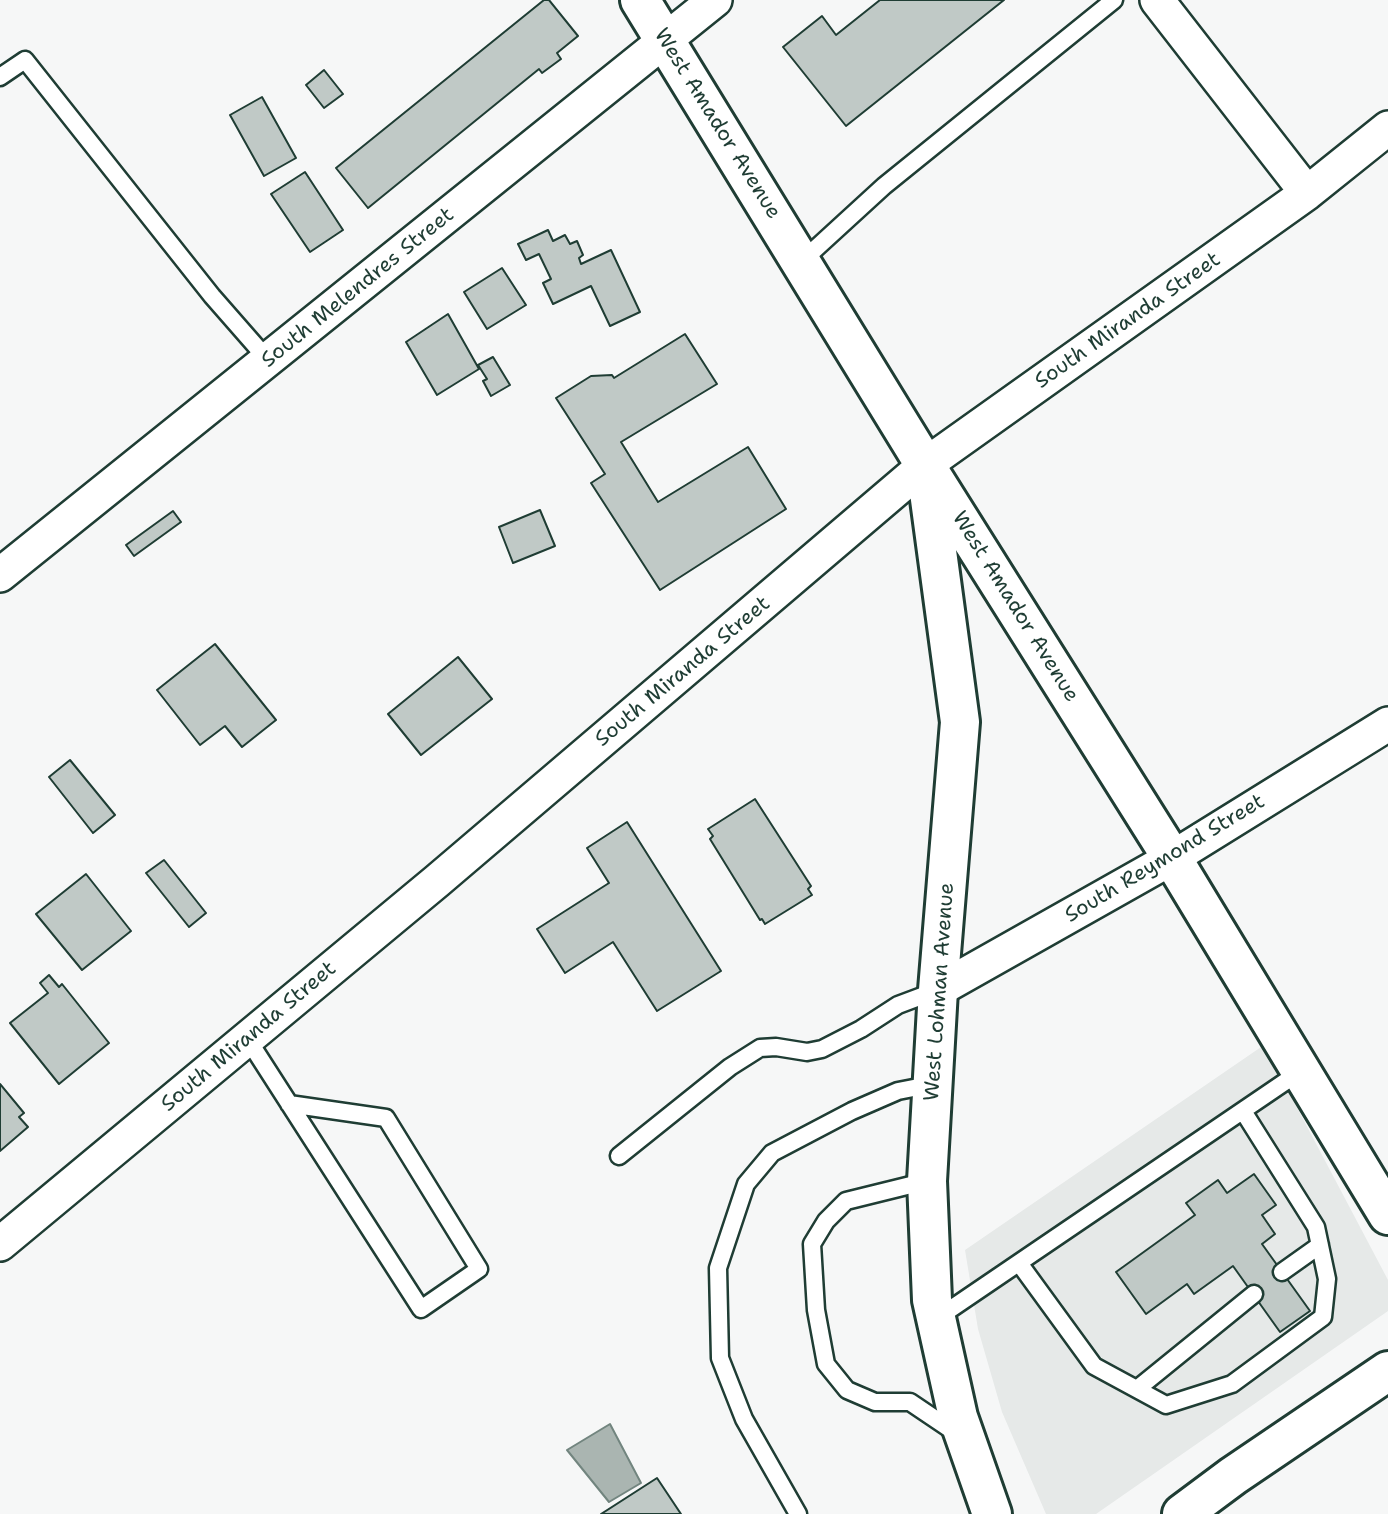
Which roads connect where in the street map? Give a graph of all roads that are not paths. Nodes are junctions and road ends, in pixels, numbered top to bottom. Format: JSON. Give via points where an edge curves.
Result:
{"nodes":[{"id":1,"x":640,"y":0,"type":"edge"},
{"id":2,"x":715,"y":0,"type":"edge"},
{"id":3,"x":1114,"y":0,"type":"edge"},
{"id":4,"x":1157,"y":0,"type":"edge"},
{"id":5,"x":666,"y":41,"type":"junction"},
{"id":6,"x":0,"y":77,"type":"edge"},
{"id":7,"x":1388,"y":128,"type":"edge"},
{"id":8,"x":1307,"y":193,"type":"junction"},
{"id":9,"x":801,"y":262,"type":"junction"},
{"id":10,"x":268,"y":360,"type":"junction"},
{"id":11,"x":925,"y":465,"type":"junction"},
{"id":12,"x":0,"y":575,"type":"edge"},
{"id":13,"x":1388,"y":724,"type":"edge"},
{"id":14,"x":1172,"y":858,"type":"junction"},
{"id":15,"x":938,"y":990,"type":"junction"},
{"id":16,"x":247,"y":1038,"type":"junction"},
{"id":17,"x":1301,"y":1071,"type":"junction"},
{"id":18,"x":934,"y":1084,"type":"junction"},
{"id":19,"x":289,"y":1104,"type":"junction"},
{"id":20,"x":1243,"y":1111,"type":"junction"},
{"id":21,"x":619,"y":1156,"type":"dead end"},
{"id":22,"x":927,"y":1181,"type":"junction"},
{"id":23,"x":1388,"y":1214,"type":"edge"},
{"id":24,"x":0,"y":1244,"type":"edge"},
{"id":25,"x":1320,"y":1245,"type":"junction"},
{"id":26,"x":1019,"y":1263,"type":"junction"},
{"id":27,"x":1282,"y":1272,"type":"dead end"},
{"id":28,"x":1254,"y":1294,"type":"dead end"},
{"id":29,"x":936,"y":1319,"type":"junction"},
{"id":30,"x":1388,"y":1371,"type":"edge"},
{"id":31,"x":1137,"y":1389,"type":"junction"},
{"id":32,"x":966,"y":1440,"type":"junction"},
{"id":33,"x":798,"y":1514,"type":"edge"},
{"id":34,"x":992,"y":1514,"type":"edge"},
{"id":35,"x":1182,"y":1514,"type":"edge"}],
"edges":[{"from":1,"to":5,"type":"main road","name":"West Amador Avenue"},
{"from":2,"to":5,"type":"street","name":"South Melendres Street"},
{"from":3,"to":9,"type":"lane","via":[[884,186]]},
{"from":4,"to":8,"type":"street"},
{"from":5,"to":9,"type":"main road","name":"West Amador Avenue"},
{"from":5,"to":10,"type":"street","name":"South Melendres Street"},
{"from":6,"to":10,"type":"lane","via":[[25,60]]},
{"from":7,"to":8,"type":"street","name":"South Miranda Street"},
{"from":8,"to":11,"type":"street","name":"South Miranda Street"},
{"from":9,"to":11,"type":"main road","name":"West Amador Avenue"},
{"from":10,"to":12,"type":"street","name":"South Melendres Street"},
{"from":11,"to":14,"type":"main road","name":"West Amador Avenue"},
{"from":11,"to":15,"type":"main road","name":"West Lohman Avenue","via":[[960,722]]},
{"from":11,"to":16,"type":"street","name":"South Miranda Street"},
{"from":13,"to":14,"type":"street","name":"South Reymond Street"},
{"from":14,"to":15,"type":"street","name":"South Reymond Street"},
{"from":14,"to":17,"type":"main road","name":"West Amador Avenue"},
{"from":15,"to":18,"type":"main road","name":"West Lohman Avenue"},
{"from":15,"to":21,"type":"lane","via":[[898,1005],[822,1049],[760,1048]]},
{"from":16,"to":19,"type":"lane"},
{"from":16,"to":24,"type":"street","name":"South Miranda Street"},
{"from":17,"to":20,"type":"lane"},
{"from":17,"to":23,"type":"main road","name":"West Amador Avenue"},
{"from":18,"to":22,"type":"main road","name":"West Lohman Avenue"},
{"from":18,"to":33,"type":"lane","via":[[898,1091],[772,1153],[747,1184],[718,1268],[720,1358],[744,1419]]},
{"from":19,"to":19,"type":"lane","via":[[421,1309],[479,1269],[386,1118]]},
{"from":20,"to":25,"type":"lane","via":[[1316,1227]]},
{"from":20,"to":26,"type":"lane"},
{"from":22,"to":29,"type":"main road","name":"West Lohman Avenue"},
{"from":22,"to":32,"type":"lane","via":[[846,1200],[826,1221],[812,1244],[816,1310],[826,1364],[847,1390],[875,1402],[911,1402]]},
{"from":25,"to":27,"type":"lane"},
{"from":25,"to":31,"type":"lane","via":[[1327,1279],[1323,1317],[1232,1384],[1166,1405]]},
{"from":26,"to":29,"type":"lane"},
{"from":26,"to":31,"type":"lane","via":[[1094,1366]]},
{"from":28,"to":31,"type":"lane"},
{"from":29,"to":32,"type":"main road","name":"West Lohman Avenue"},
{"from":30,"to":35,"type":"main road"},
{"from":32,"to":34,"type":"main road","name":"West Lohman Avenue"}]}
